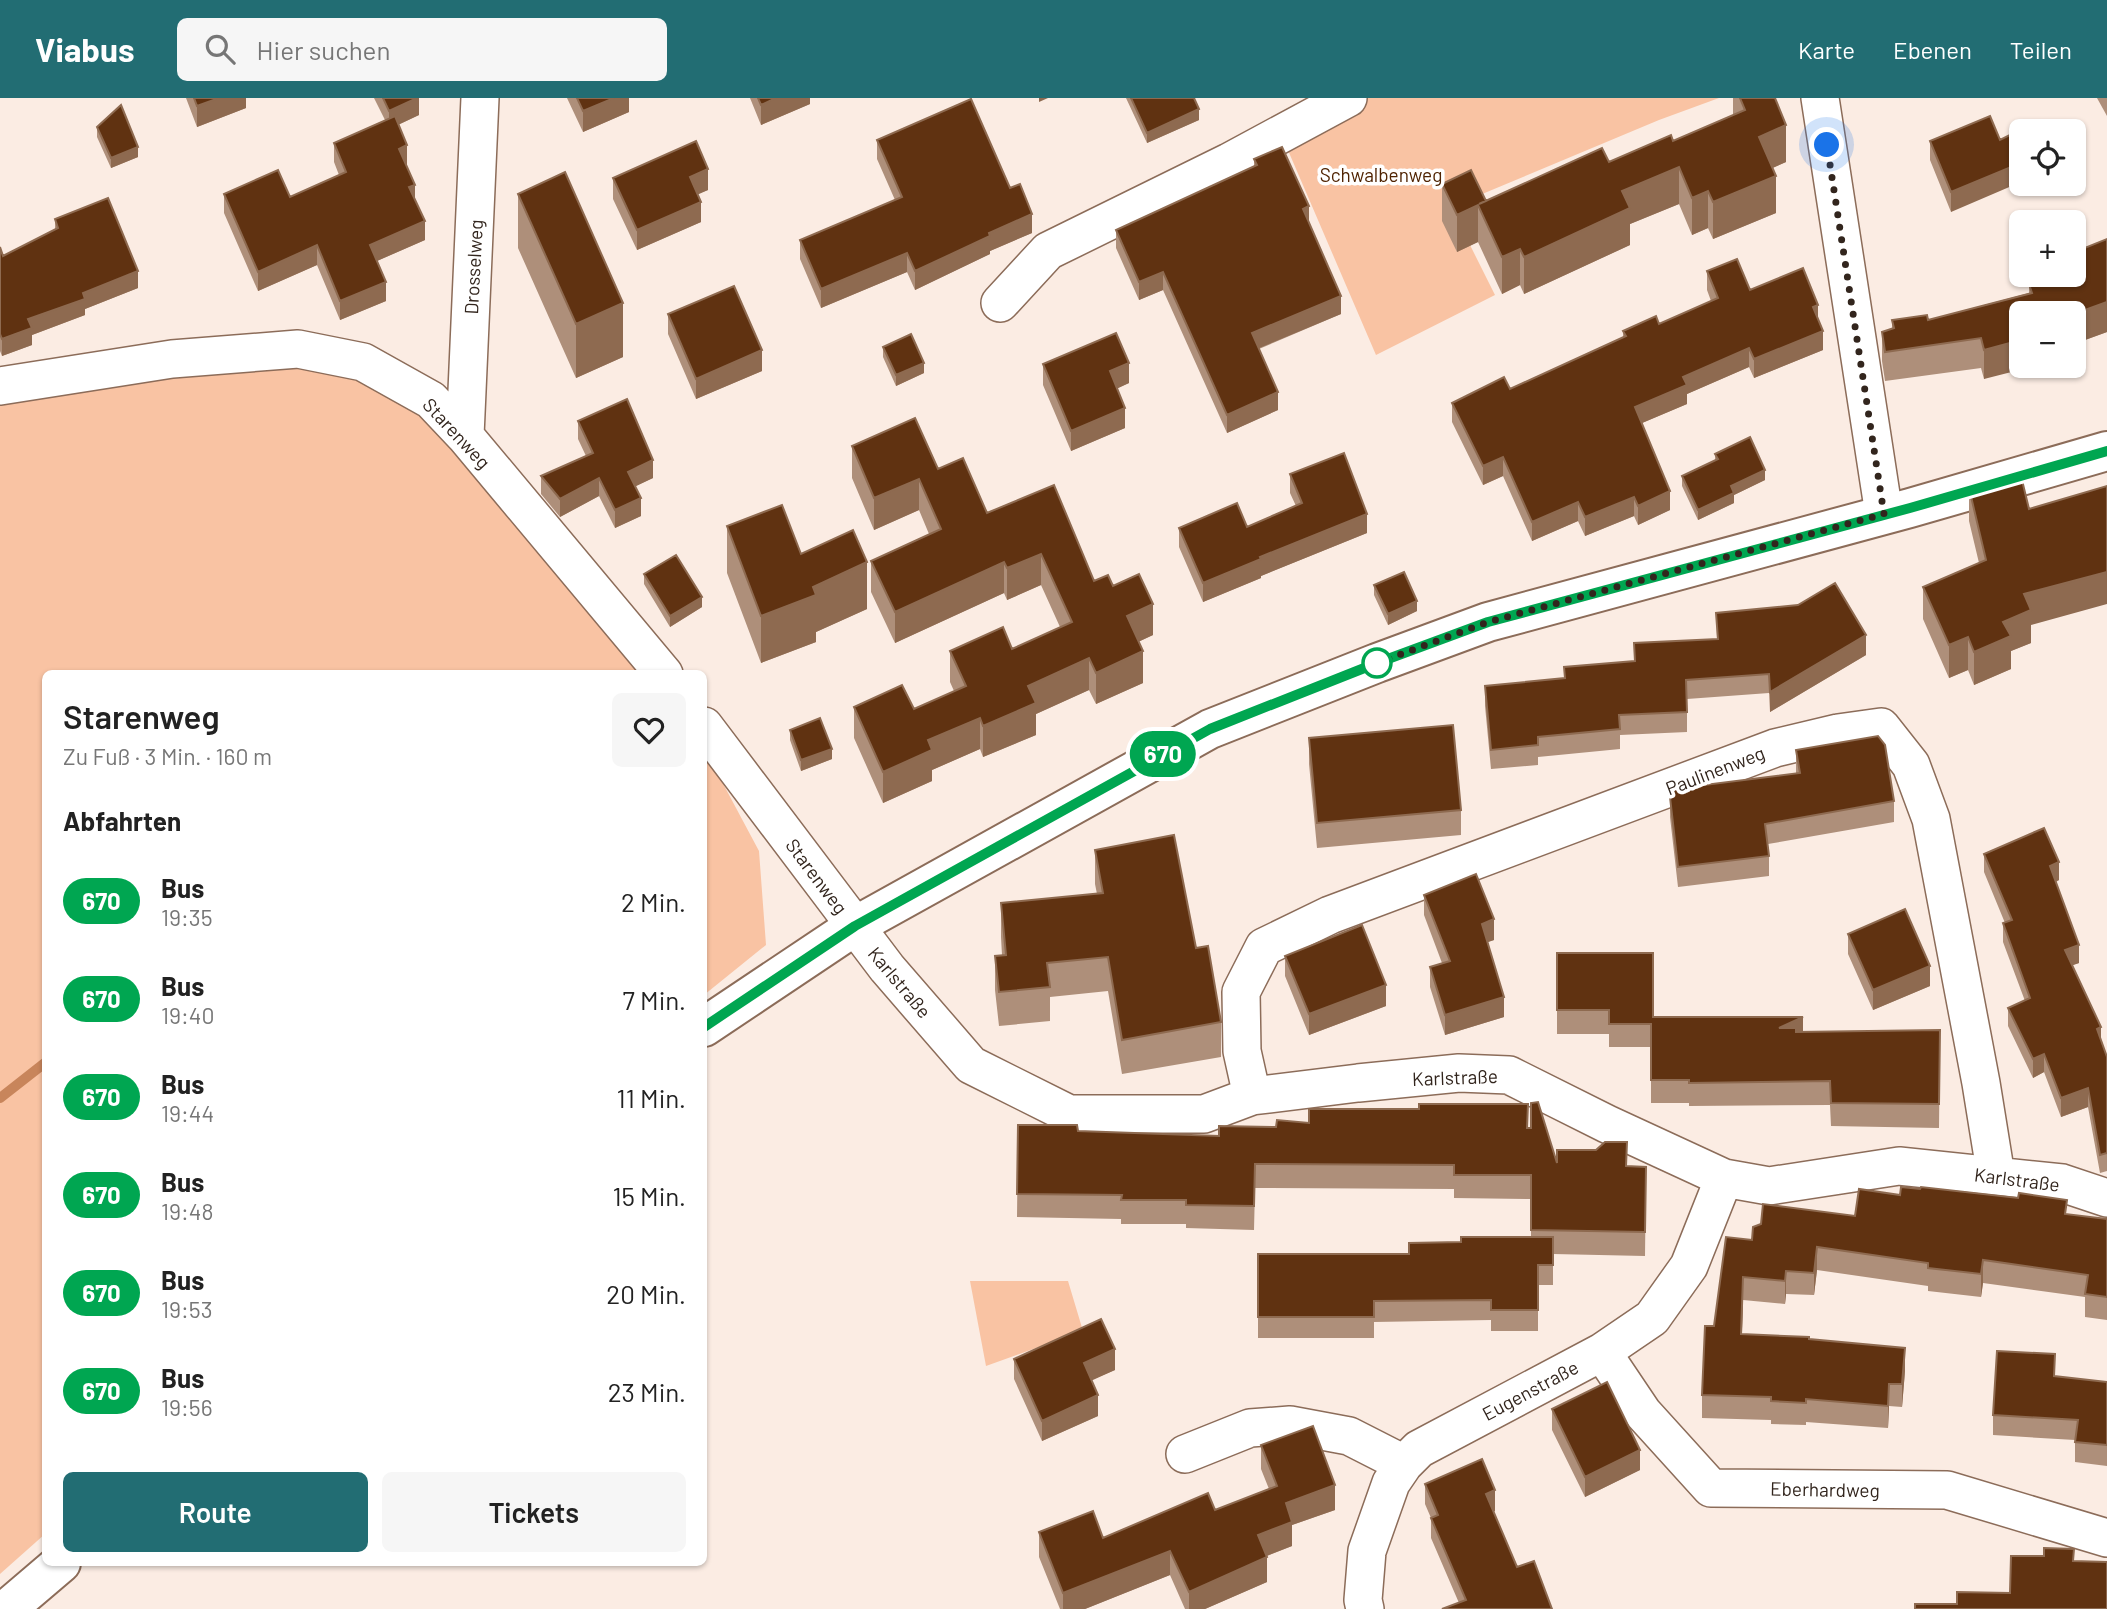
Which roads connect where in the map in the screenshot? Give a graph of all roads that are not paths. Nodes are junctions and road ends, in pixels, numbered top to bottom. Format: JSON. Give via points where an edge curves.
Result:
{"nodes":[{"id":1,"x":480,"y":98,"type":"edge"},
{"id":2,"x":1348,"y":98,"type":"edge"},
{"id":3,"x":1820,"y":98,"type":"edge"},
{"id":4,"x":1000,"y":303,"type":"dead end"},
{"id":5,"x":0,"y":386,"type":"edge"},
{"id":6,"x":465,"y":436,"type":"junction"},
{"id":7,"x":2107,"y":451,"type":"edge"},
{"id":8,"x":1884,"y":514,"type":"junction"},
{"id":9,"x":661,"y":670,"type":"edge"},
{"id":10,"x":707,"y":730,"type":"edge"},
{"id":11,"x":855,"y":926,"type":"junction"},
{"id":12,"x":707,"y":1025,"type":"edge"},
{"id":13,"x":1252,"y":1097,"type":"junction"},
{"id":14,"x":1996,"y":1176,"type":"junction"},
{"id":15,"x":1724,"y":1178,"type":"junction"},
{"id":16,"x":2107,"y":1198,"type":"edge"},
{"id":17,"x":1602,"y":1352,"type":"junction"},
{"id":18,"x":1185,"y":1454,"type":"dead end"},
{"id":19,"x":1404,"y":1464,"type":"junction"},
{"id":20,"x":2107,"y":1538,"type":"edge"},
{"id":21,"x":57,"y":1566,"type":"edge"},
{"id":22,"x":7,"y":1609,"type":"edge"},
{"id":23,"x":1365,"y":1609,"type":"edge"}],
"edges":[{"from":1,"to":6,"type":"street","name":"Drosselweg"},
{"from":2,"to":4,"type":"street","via":[[1048,251]]},
{"from":3,"to":8,"type":"street"},
{"from":5,"to":6,"type":"street","name":"Starenweg","via":[[172,359],[298,349],[363,362],[431,400]]},
{"from":6,"to":9,"type":"street","name":"Starenweg"},
{"from":7,"to":8,"type":"street"},
{"from":8,"to":11,"type":"street","via":[[1488,622],[1210,729]]},
{"from":10,"to":11,"type":"street","name":"Starenweg"},
{"from":11,"to":12,"type":"street"},
{"from":11,"to":13,"type":"street","name":"Karlstraße","via":[[971,1065],[1069,1114],[1204,1114]]},
{"from":13,"to":14,"type":"street","name":"Paulinenweg","via":[[1242,1051],[1241,992],[1264,947],[1330,915],[1775,748],[1881,727],[1911,765],[1931,820]]},
{"from":13,"to":15,"type":"street","name":"Karlstraße","via":[[1459,1073],[1509,1075]]},
{"from":14,"to":15,"type":"street","name":"Karlstraße","via":[[1899,1166],[1769,1186]]},
{"from":14,"to":16,"type":"street","name":"Karlstraße","via":[[2062,1183]]},
{"from":15,"to":17,"type":"street","name":"Eugenstraße","via":[[1689,1266],[1652,1318]]},
{"from":17,"to":19,"type":"street","name":"Eugenstraße","via":[[1419,1449]]},
{"from":17,"to":20,"type":"street","name":"Eberhardweg","via":[[1643,1413],[1711,1488],[1947,1490]]},
{"from":18,"to":19,"type":"street","via":[[1251,1429],[1290,1425],[1349,1436]]},
{"from":19,"to":23,"type":"street","name":"Eugenstraße","via":[[1391,1483],[1367,1550]]},
{"from":21,"to":22,"type":"street"}]}
